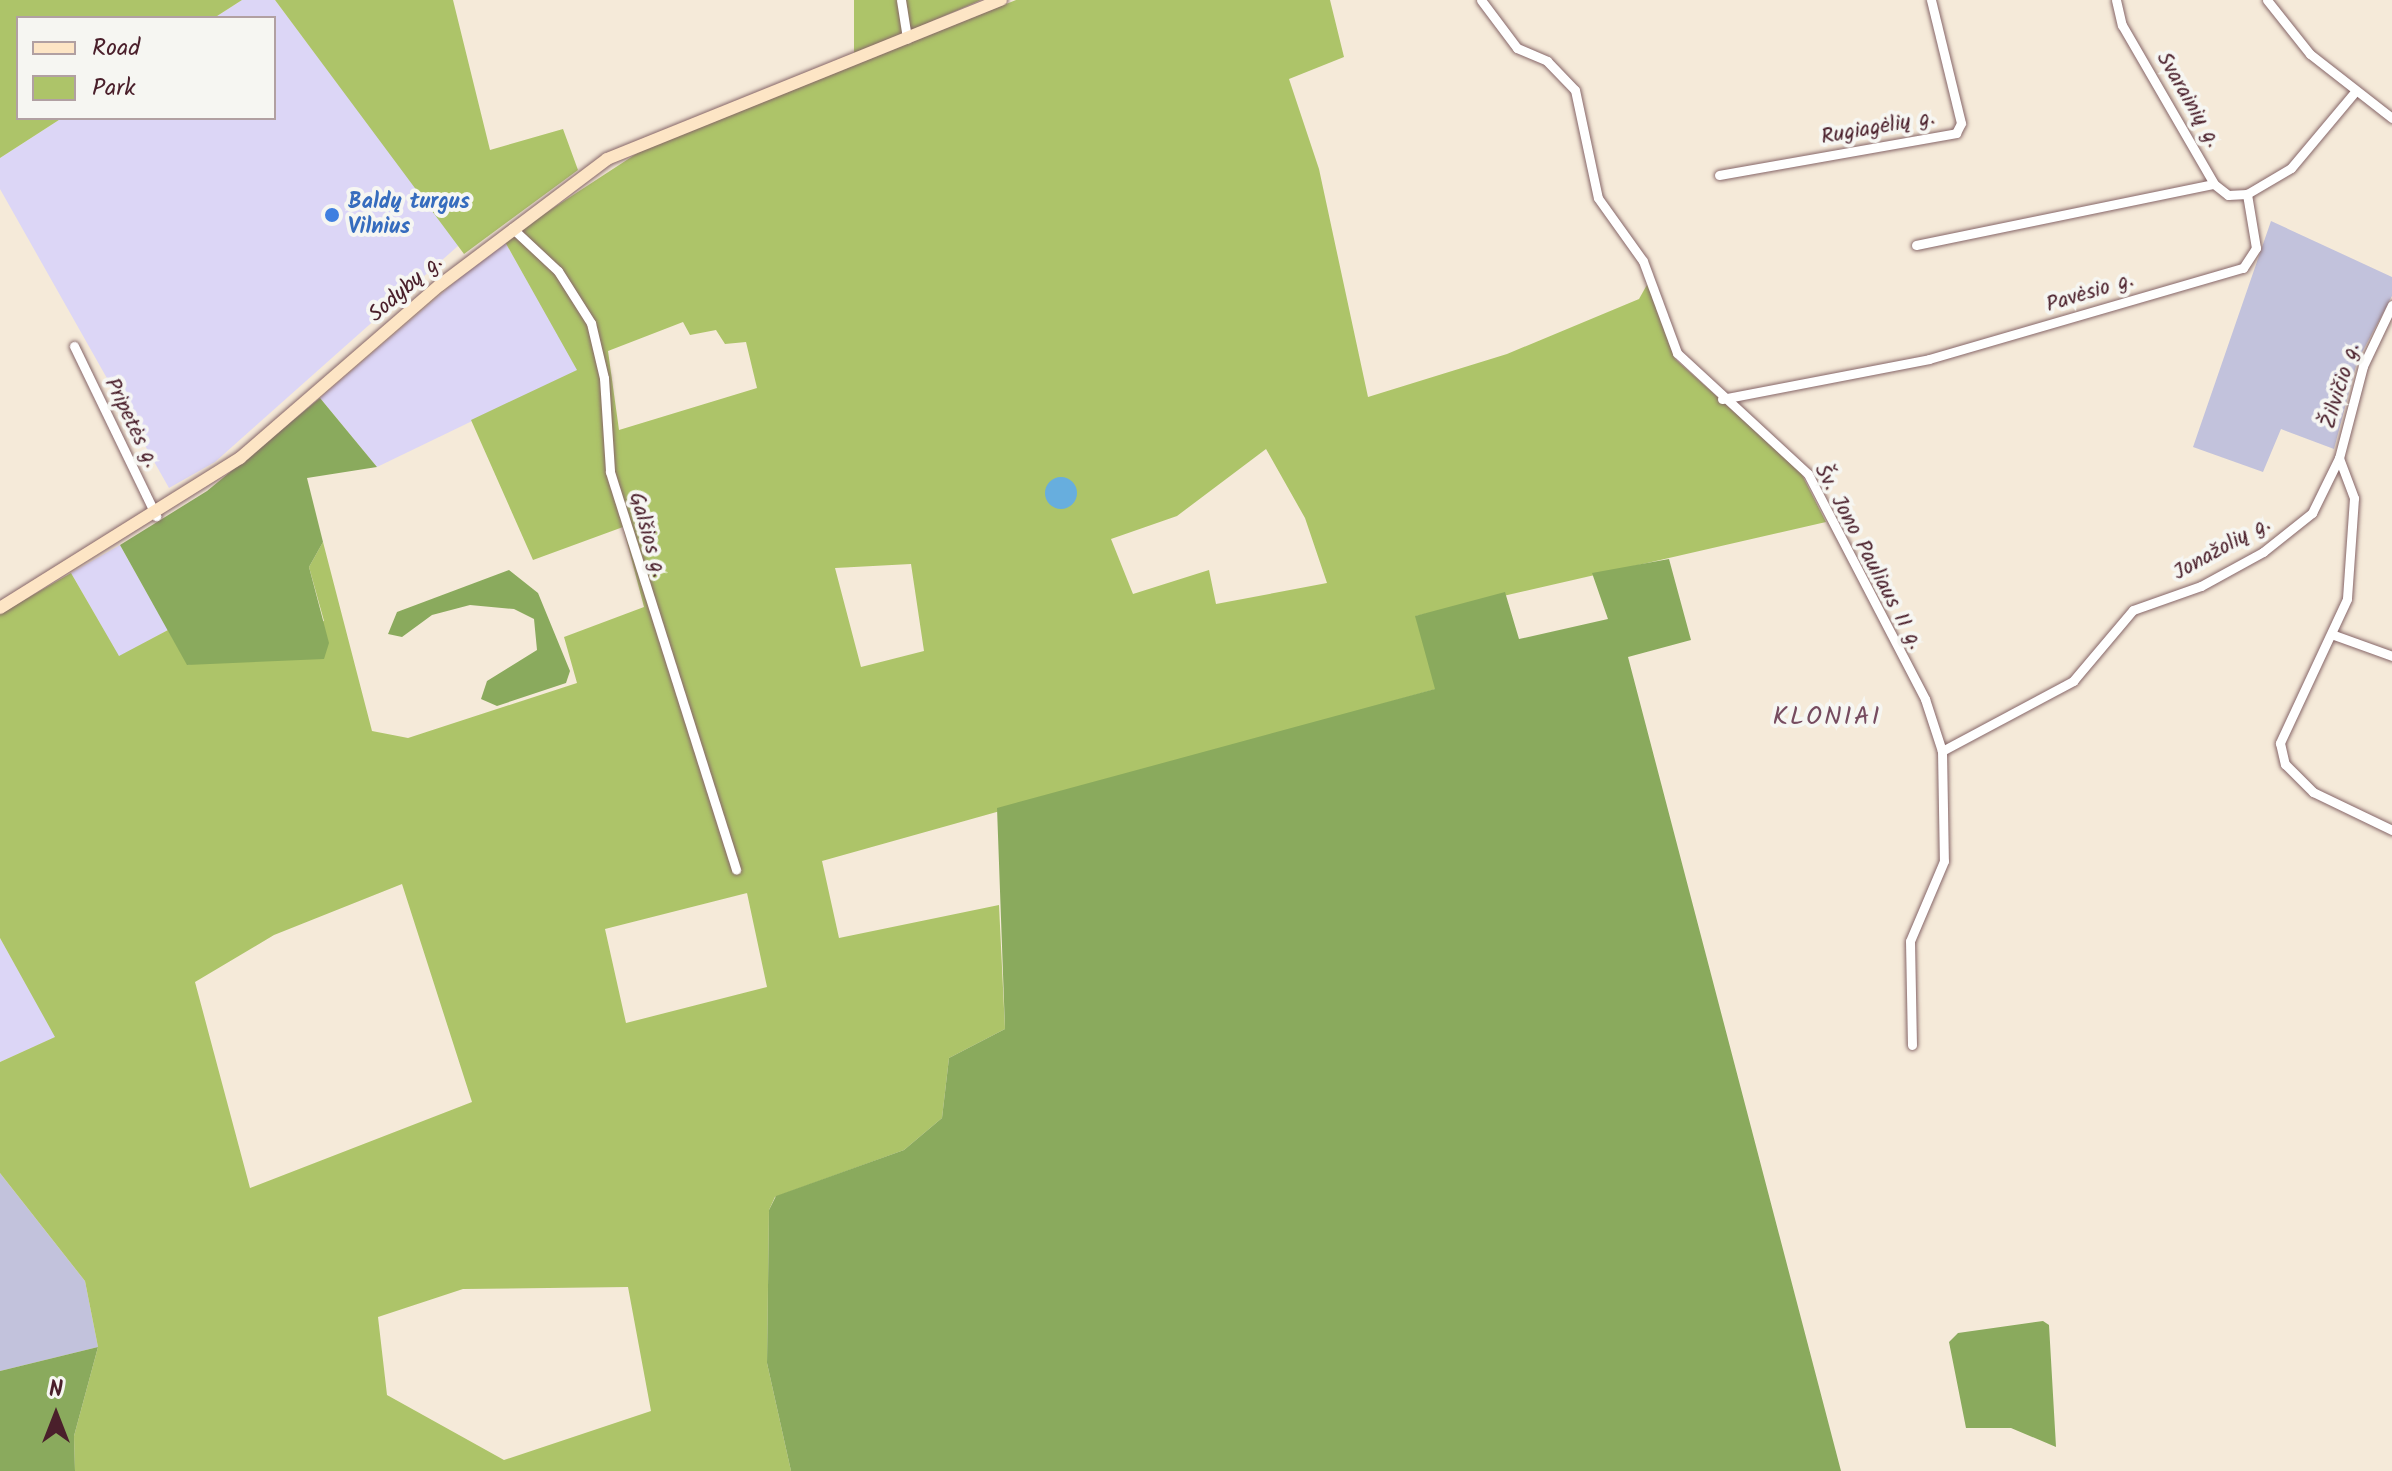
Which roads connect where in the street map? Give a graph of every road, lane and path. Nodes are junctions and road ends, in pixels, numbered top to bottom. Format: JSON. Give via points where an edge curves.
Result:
{"nodes":[{"id":1,"x":901,"y":0,"type":"edge"},
{"id":2,"x":1001,"y":0,"type":"edge"},
{"id":3,"x":1481,"y":0,"type":"edge"},
{"id":4,"x":1931,"y":0,"type":"edge"},
{"id":5,"x":2116,"y":0,"type":"edge"},
{"id":6,"x":2267,"y":0,"type":"edge"},
{"id":7,"x":907,"y":39,"type":"junction"},
{"id":8,"x":2354,"y":93,"type":"junction"},
{"id":9,"x":2392,"y":118,"type":"edge"},
{"id":10,"x":1719,"y":175,"type":"dead end"},
{"id":11,"x":2214,"y":184,"type":"junction"},
{"id":12,"x":2247,"y":194,"type":"junction"},
{"id":13,"x":512,"y":228,"type":"junction"},
{"id":14,"x":1916,"y":245,"type":"dead end"},
{"id":15,"x":2392,"y":305,"type":"edge"},
{"id":16,"x":74,"y":346,"type":"dead end"},
{"id":17,"x":1722,"y":399,"type":"junction"},
{"id":18,"x":2339,"y":458,"type":"junction"},
{"id":19,"x":156,"y":516,"type":"junction"},
{"id":20,"x":0,"y":608,"type":"edge"},
{"id":21,"x":2334,"y":635,"type":"junction"},
{"id":22,"x":2392,"y":656,"type":"edge"},
{"id":23,"x":1942,"y":751,"type":"junction"},
{"id":24,"x":2392,"y":830,"type":"edge"},
{"id":25,"x":736,"y":870,"type":"dead end"},
{"id":26,"x":1912,"y":1045,"type":"dead end"}],
"edges":[{"from":1,"to":7,"type":"street"},
{"from":2,"to":7,"type":"main road","name":"Sodybų g."},
{"from":3,"to":17,"type":"street","name":"Šv. Jono Pauliaus II g.","via":[[1517,48],[1547,61],[1575,90],[1598,198],[1643,261],[1677,353]]},
{"from":4,"to":10,"type":"street","name":"Rugiagėlių g.","via":[[1961,123],[1956,133]]},
{"from":5,"to":11,"type":"street","name":"Svarainių g.","via":[[2122,25]]},
{"from":6,"to":8,"type":"street","via":[[2310,54]]},
{"from":7,"to":13,"type":"main road","name":"Sodybų g.","via":[[624,151]]},
{"from":8,"to":9,"type":"street"},
{"from":8,"to":12,"type":"street","via":[[2291,168]]},
{"from":11,"to":12,"type":"street","via":[[2228,195]]},
{"from":11,"to":14,"type":"street"},
{"from":12,"to":17,"type":"street","name":"Pavėsio g.","via":[[2256,248],[2243,268],[1929,359]]},
{"from":13,"to":19,"type":"main road","name":"Sodybų g.","via":[[240,458]]},
{"from":13,"to":25,"type":"street","name":"Galšios g.","via":[[558,271],[591,323],[604,378],[610,472]]},
{"from":15,"to":18,"type":"street","name":"Žilvičio g.","via":[[2363,366]]},
{"from":16,"to":19,"type":"street","name":"Pripetės g."},
{"from":17,"to":23,"type":"street","name":"Šv. Jono Pauliaus II g.","via":[[1817,488],[1925,699]]},
{"from":18,"to":21,"type":"street","name":"Žilvičio g.","via":[[2350,480],[2351,583]]},
{"from":18,"to":23,"type":"street","name":"Jonažolių g.","via":[[2312,513],[2263,552],[2201,586],[2133,610],[2066,686]]},
{"from":19,"to":20,"type":"main road","name":"Sodybų g."},
{"from":21,"to":22,"type":"street"},
{"from":21,"to":24,"type":"street","via":[[2280,753],[2313,792]]},
{"from":23,"to":26,"type":"street","name":"Šv. Jono Pauliaus II g.","via":[[1944,861],[1910,941]]}]}
